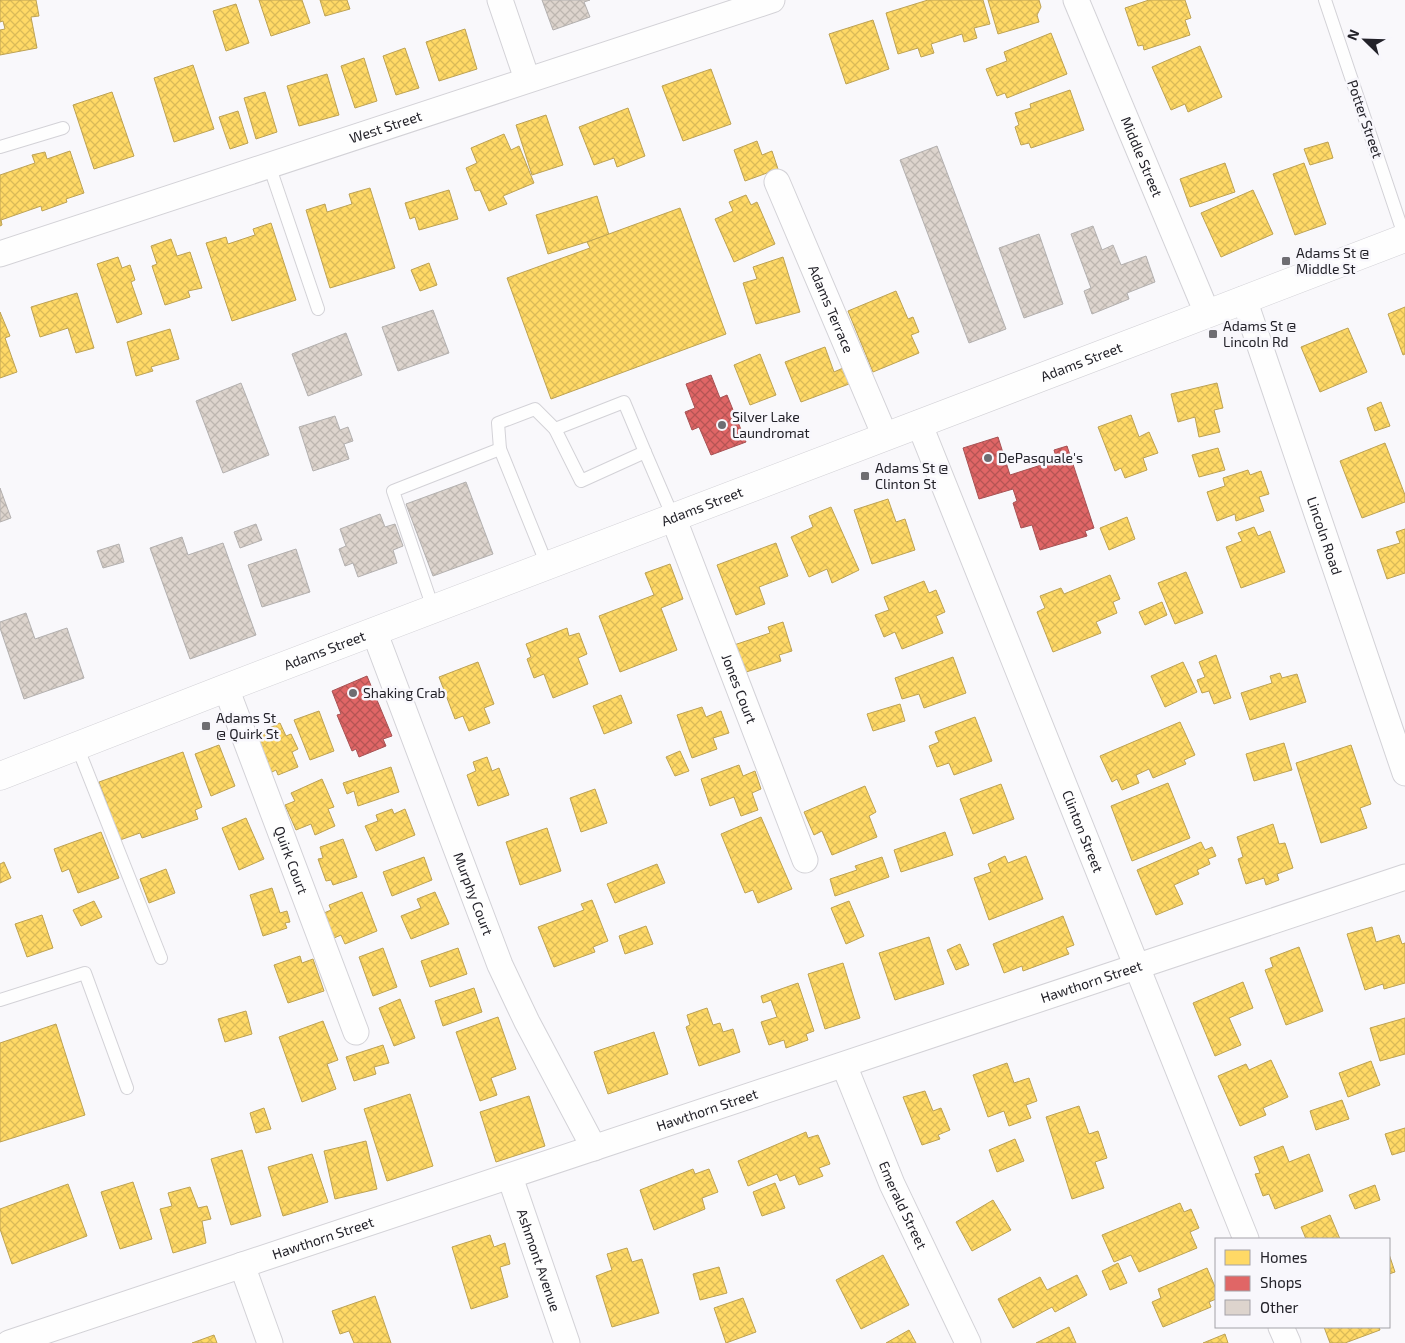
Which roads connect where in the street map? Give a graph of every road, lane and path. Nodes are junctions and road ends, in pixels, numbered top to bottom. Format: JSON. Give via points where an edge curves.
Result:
{"nodes":[{"id":1,"x":500,"y":0,"type":"edge"},
{"id":2,"x":772,"y":0,"type":"edge"},
{"id":3,"x":1076,"y":0,"type":"edge"},
{"id":4,"x":1325,"y":0,"type":"edge"},
{"id":5,"x":528,"y":80,"type":"junction"},
{"id":6,"x":63,"y":128,"type":"dead end"},
{"id":7,"x":0,"y":147,"type":"edge"},
{"id":8,"x":269,"y":165,"type":"junction"},
{"id":9,"x":777,"y":182,"type":"dead end"},
{"id":10,"x":1405,"y":238,"type":"edge"},
{"id":11,"x":0,"y":254,"type":"edge"},
{"id":12,"x":1244,"y":299,"type":"junction"},
{"id":13,"x":318,"y":309,"type":"dead end"},
{"id":14,"x":1207,"y":313,"type":"junction"},
{"id":15,"x":918,"y":423,"type":"junction"},
{"id":16,"x":555,"y":429,"type":"junction"},
{"id":17,"x":885,"y":436,"type":"junction"},
{"id":18,"x":500,"y":448,"type":"junction"},
{"id":19,"x":645,"y":452,"type":"junction"},
{"id":20,"x":673,"y":517,"type":"junction"},
{"id":21,"x":547,"y":565,"type":"junction"},
{"id":22,"x":434,"y":608,"type":"junction"},
{"id":23,"x":374,"y":631,"type":"junction"},
{"id":24,"x":226,"y":688,"type":"junction"},
{"id":25,"x":77,"y":746,"type":"junction"},
{"id":26,"x":1405,"y":773,"type":"edge"},
{"id":27,"x":0,"y":776,"type":"edge"},
{"id":28,"x":805,"y":860,"type":"dead end"},
{"id":29,"x":1405,"y":878,"type":"edge"},
{"id":30,"x":161,"y":958,"type":"dead end"},
{"id":31,"x":1137,"y":967,"type":"junction"},
{"id":32,"x":0,"y":1000,"type":"edge"},
{"id":33,"x":356,"y":1032,"type":"dead end"},
{"id":34,"x":844,"y":1065,"type":"junction"},
{"id":35,"x":127,"y":1088,"type":"dead end"},
{"id":36,"x":594,"y":1148,"type":"junction"},
{"id":37,"x":510,"y":1177,"type":"junction"},
{"id":38,"x":1246,"y":1238,"type":"edge"},
{"id":39,"x":242,"y":1265,"type":"junction"},
{"id":40,"x":1281,"y":1328,"type":"edge"},
{"id":41,"x":10,"y":1343,"type":"edge"},
{"id":42,"x":270,"y":1343,"type":"edge"},
{"id":43,"x":567,"y":1343,"type":"edge"},
{"id":44,"x":968,"y":1343,"type":"edge"},
{"id":45,"x":1288,"y":1343,"type":"edge"}],
"edges":[{"from":1,"to":5,"type":"street"},
{"from":2,"to":5,"type":"street","name":"West Street"},
{"from":3,"to":14,"type":"street","name":"Middle Street"},
{"from":4,"to":10,"type":"lane","name":"Potter Street"},
{"from":5,"to":8,"type":"street","name":"West Street"},
{"from":6,"to":7,"type":"lane"},
{"from":8,"to":11,"type":"street","name":"West Street"},
{"from":8,"to":13,"type":"lane"},
{"from":9,"to":17,"type":"street","name":"Adams Terrace"},
{"from":10,"to":12,"type":"street","name":"Adams Street"},
{"from":12,"to":14,"type":"street","name":"Adams Street"},
{"from":12,"to":26,"type":"street","name":"Lincoln Road"},
{"from":14,"to":15,"type":"street","name":"Adams Street"},
{"from":15,"to":17,"type":"street","name":"Adams Street"},
{"from":15,"to":31,"type":"street","name":"Clinton Street"},
{"from":16,"to":18,"type":"lane","via":[[535,409],[498,423]]},
{"from":16,"to":19,"type":"lane","via":[[624,402]]},
{"from":16,"to":19,"type":"lane","via":[[580,481]]},
{"from":17,"to":20,"type":"street","name":"Adams Street"},
{"from":18,"to":21,"type":"lane"},
{"from":18,"to":22,"type":"lane","via":[[393,491]]},
{"from":19,"to":20,"type":"lane"},
{"from":20,"to":21,"type":"street","name":"Adams Street"},
{"from":20,"to":28,"type":"street","name":"Jones Court"},
{"from":21,"to":22,"type":"street","name":"Adams Street"},
{"from":22,"to":23,"type":"street","name":"Adams Street"},
{"from":23,"to":24,"type":"street","name":"Adams Street"},
{"from":23,"to":36,"type":"street","name":"Murphy Court","via":[[500,965]]},
{"from":24,"to":25,"type":"street","name":"Adams Street"},
{"from":24,"to":33,"type":"street","name":"Quirk Court"},
{"from":25,"to":27,"type":"street","name":"Adams Street"},
{"from":25,"to":30,"type":"lane"},
{"from":29,"to":31,"type":"street","name":"Hawthorn Street"},
{"from":31,"to":34,"type":"street","name":"Hawthorn Street"},
{"from":31,"to":38,"type":"street","name":"Clinton Street"},
{"from":32,"to":35,"type":"lane","via":[[85,973]]},
{"from":34,"to":36,"type":"street","name":"Hawthorn Street"},
{"from":34,"to":44,"type":"street","name":"Emerald Street","via":[[892,1184]]},
{"from":36,"to":37,"type":"street","name":"Hawthorn Street"},
{"from":37,"to":39,"type":"street","name":"Hawthorn Street"},
{"from":37,"to":43,"type":"street","name":"Ashmont Avenue"},
{"from":39,"to":41,"type":"street","name":"Hawthorn Street"},
{"from":39,"to":42,"type":"street"},
{"from":40,"to":45,"type":"street"}]}
